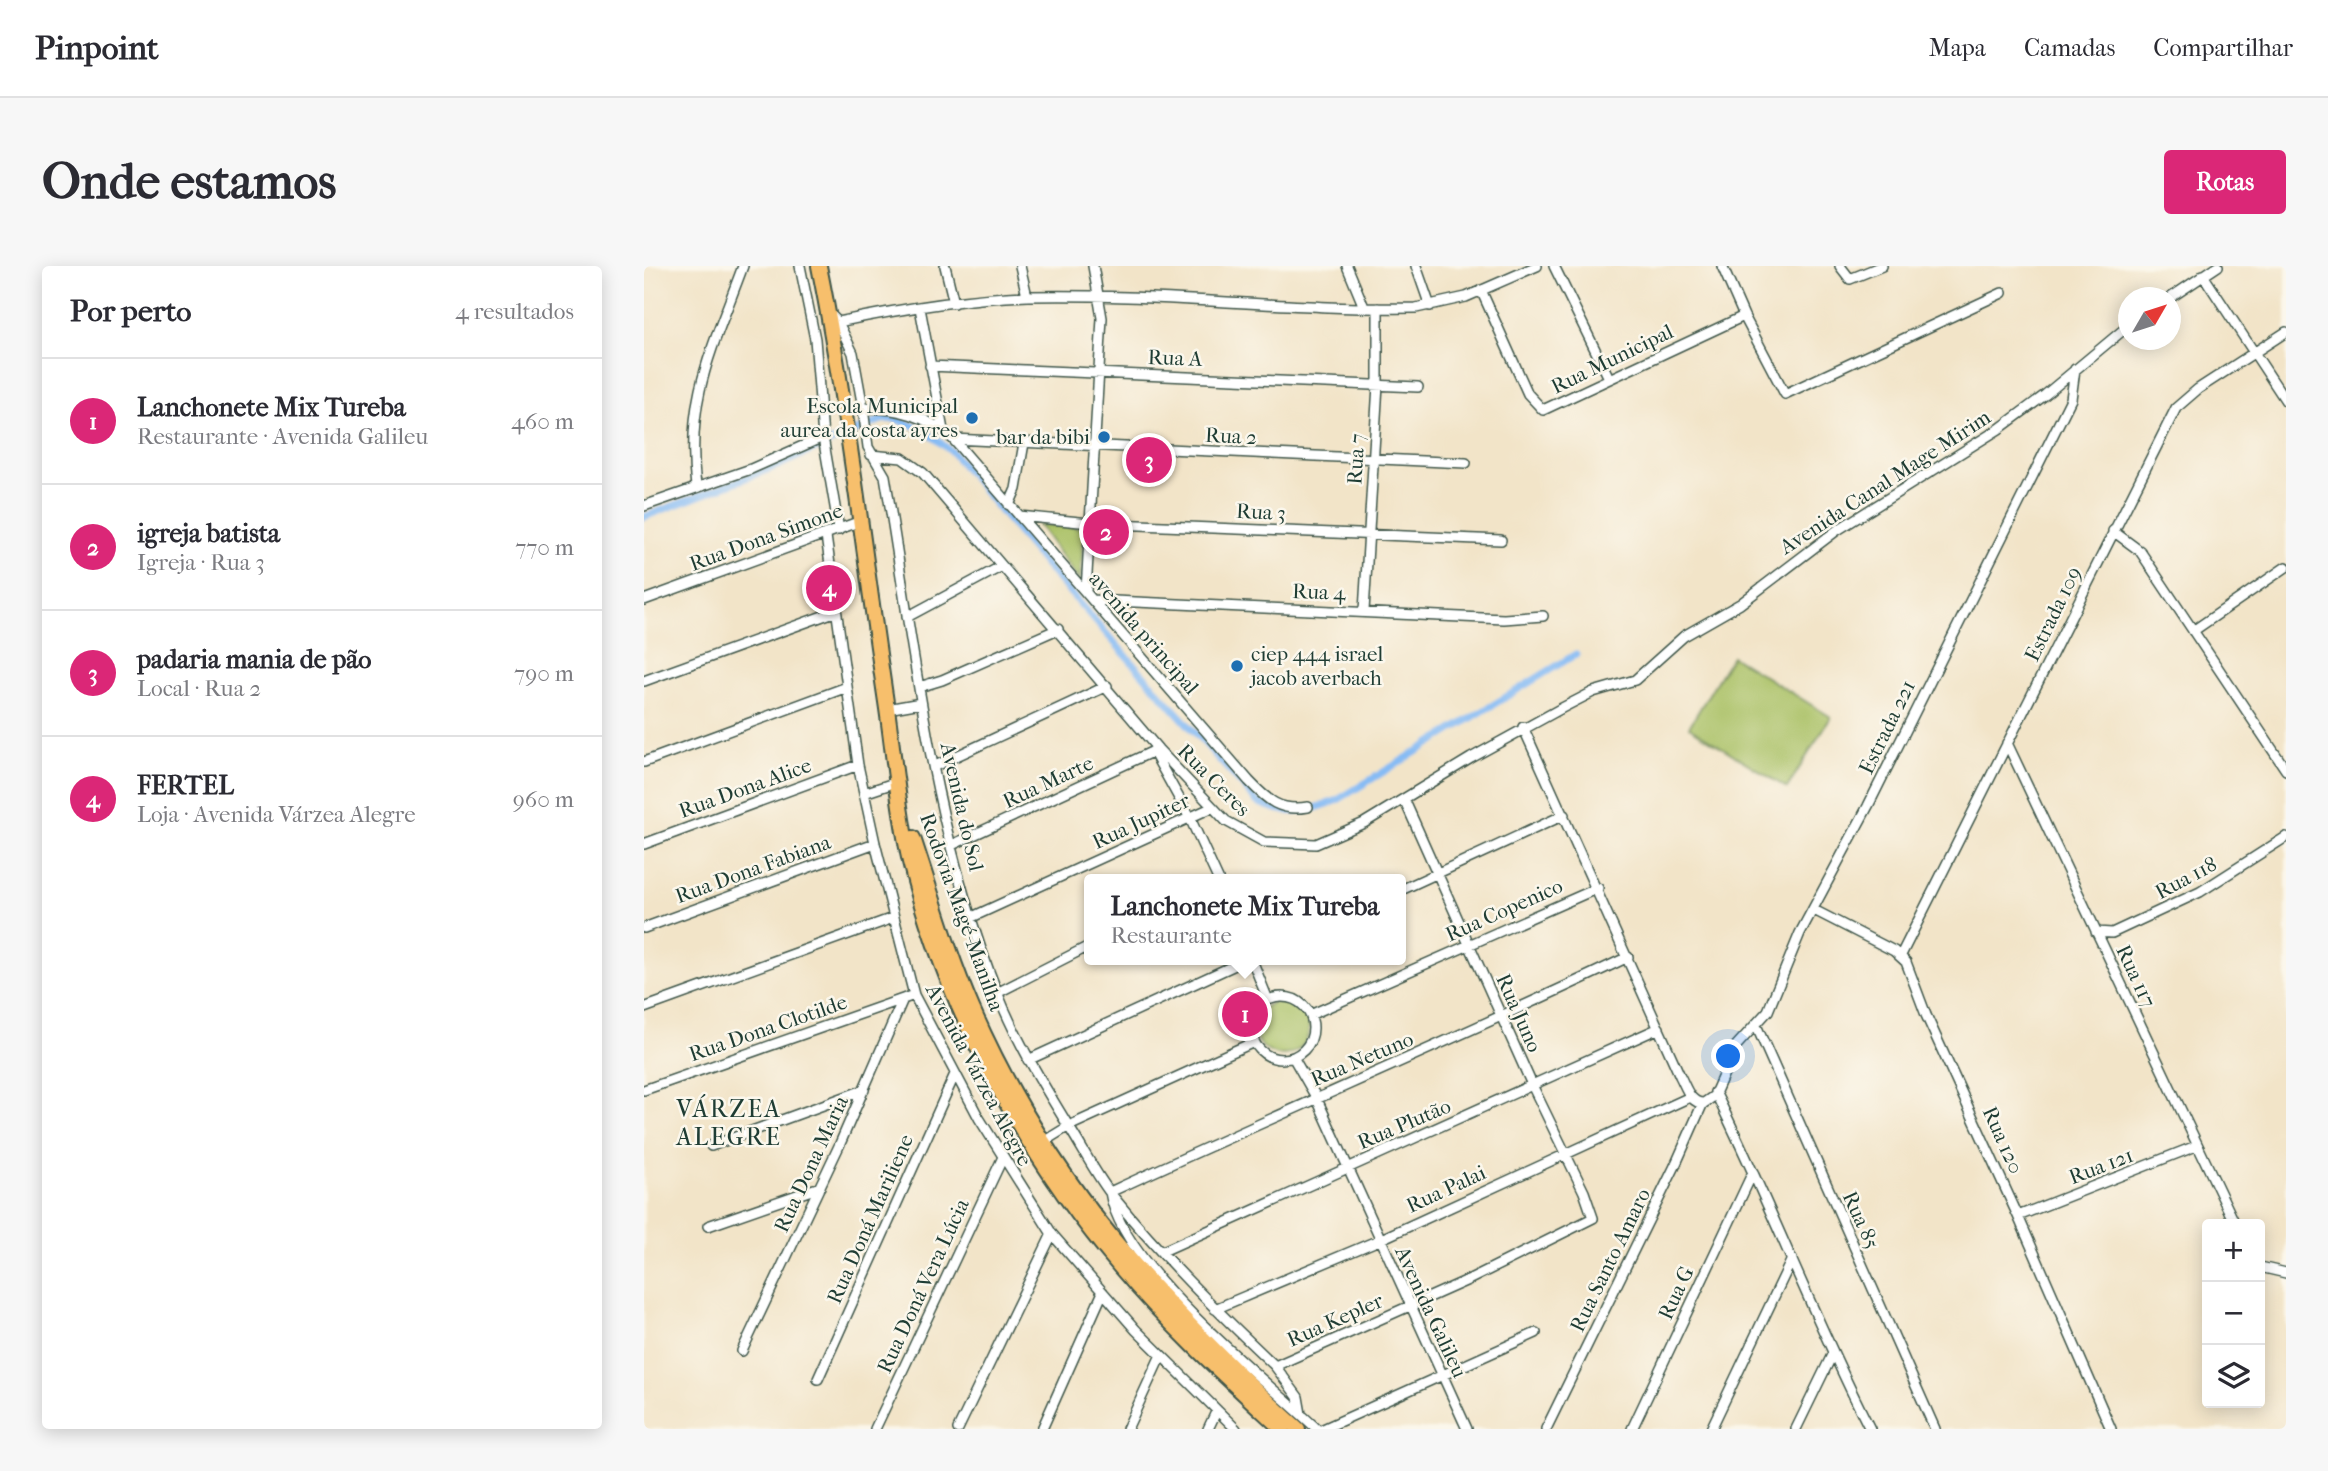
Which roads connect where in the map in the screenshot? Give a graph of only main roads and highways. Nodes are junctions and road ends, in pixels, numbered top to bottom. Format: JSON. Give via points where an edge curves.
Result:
{"nodes":[{"id":1,"x":819,"y":266,"type":"edge"},
{"id":2,"x":900,"y":800,"type":"junction"},
{"id":3,"x":1282,"y":1429,"type":"edge"},
{"id":4,"x":1298,"y":1429,"type":"edge"}],
"edges":[{"from":1,"to":2,"type":"highway","name":"Rodovia Magé-Manilha","via":[[833,317]]},
{"from":2,"to":3,"type":"highway","name":"Rodovia Magé-Manilha","via":[[911,863],[945,971],[985,1061],[1034,1148],[1137,1286]]},
{"from":2,"to":4,"type":"highway","name":"Rodovia Magé-Manilha","via":[[972,1009],[1043,1142],[1108,1235],[1152,1287]]}]}
